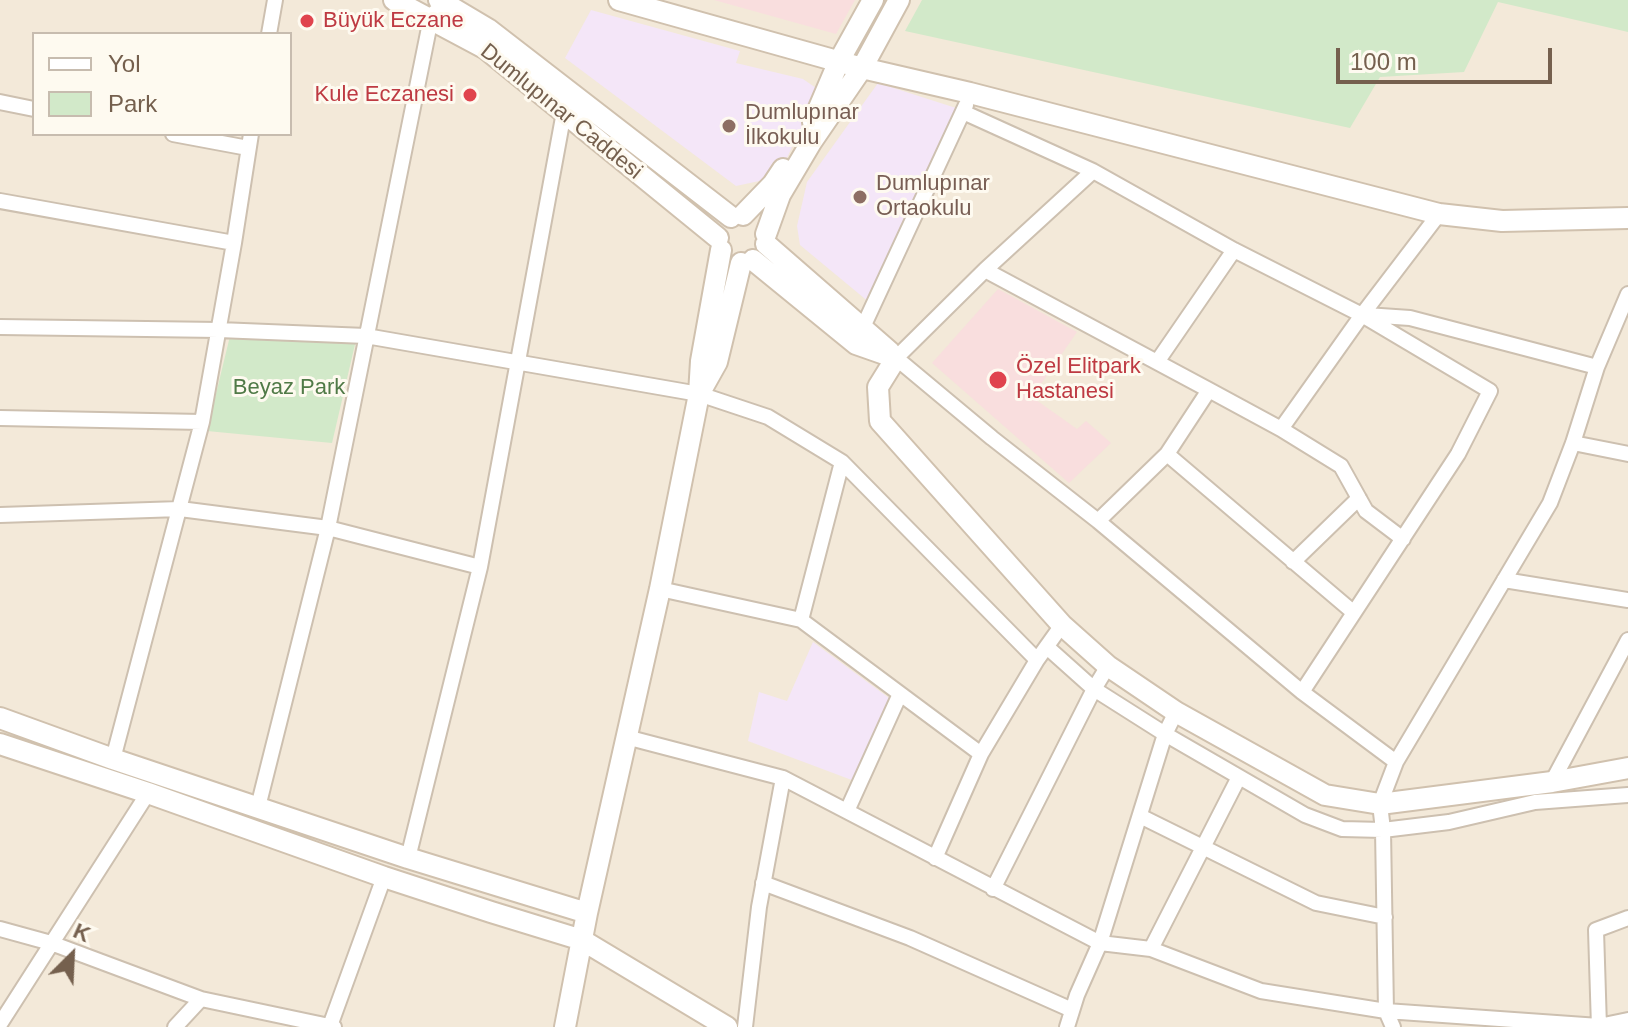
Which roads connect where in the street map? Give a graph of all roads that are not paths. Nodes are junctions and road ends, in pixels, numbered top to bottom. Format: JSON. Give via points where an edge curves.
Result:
{"nodes":[{"id":1,"x":275,"y":0,"type":"edge"},
{"id":2,"x":394,"y":0,"type":"edge"},
{"id":3,"x":619,"y":0,"type":"edge"},
{"id":4,"x":873,"y":0,"type":"edge"},
{"id":5,"x":899,"y":0,"type":"edge"},
{"id":6,"x":438,"y":5,"type":"edge"},
{"id":7,"x":269,"y":32,"type":"edge"},
{"id":8,"x":839,"y":61,"type":"junction"},
{"id":9,"x":862,"y":68,"type":"junction"},
{"id":10,"x":0,"y":102,"type":"edge"},
{"id":11,"x":967,"y":102,"type":"junction"},
{"id":12,"x":32,"y":109,"type":"edge"},
{"id":13,"x":564,"y":112,"type":"junction"},
{"id":14,"x":195,"y":136,"type":"edge"},
{"id":15,"x":249,"y":141,"type":"edge"},
{"id":16,"x":1093,"y":171,"type":"junction"},
{"id":17,"x":0,"y":201,"type":"edge"},
{"id":18,"x":1439,"y":214,"type":"junction"},
{"id":19,"x":737,"y":216,"type":"junction"},
{"id":20,"x":1628,"y":218,"type":"edge"},
{"id":21,"x":234,"y":243,"type":"junction"},
{"id":22,"x":719,"y":244,"type":"junction"},
{"id":23,"x":757,"y":250,"type":"junction"},
{"id":24,"x":1234,"y":250,"type":"junction"},
{"id":25,"x":985,"y":270,"type":"junction"},
{"id":26,"x":1628,"y":294,"type":"edge"},
{"id":27,"x":1362,"y":315,"type":"junction"},
{"id":28,"x":0,"y":327,"type":"edge"},
{"id":29,"x":863,"y":327,"type":"junction"},
{"id":30,"x":219,"y":330,"type":"junction"},
{"id":31,"x":366,"y":336,"type":"junction"},
{"id":32,"x":896,"y":358,"type":"junction"},
{"id":33,"x":517,"y":361,"type":"junction"},
{"id":34,"x":1157,"y":362,"type":"junction"},
{"id":35,"x":1597,"y":367,"type":"junction"},
{"id":36,"x":1209,"y":390,"type":"junction"},
{"id":37,"x":699,"y":394,"type":"junction"},
{"id":38,"x":0,"y":418,"type":"edge"},
{"id":39,"x":202,"y":422,"type":"junction"},
{"id":40,"x":1281,"y":429,"type":"junction"},
{"id":41,"x":1573,"y":443,"type":"junction"},
{"id":42,"x":1167,"y":454,"type":"junction"},
{"id":43,"x":1628,"y":454,"type":"edge"},
{"id":44,"x":842,"y":462,"type":"junction"},
{"id":45,"x":1359,"y":498,"type":"junction"},
{"id":46,"x":180,"y":509,"type":"junction"},
{"id":47,"x":0,"y":515,"type":"edge"},
{"id":48,"x":1098,"y":521,"type":"junction"},
{"id":49,"x":328,"y":528,"type":"junction"},
{"id":50,"x":1403,"y":539,"type":"junction"},
{"id":51,"x":1293,"y":562,"type":"junction"},
{"id":52,"x":480,"y":567,"type":"junction"},
{"id":53,"x":1504,"y":580,"type":"junction"},
{"id":54,"x":660,"y":589,"type":"junction"},
{"id":55,"x":1628,"y":600,"type":"edge"},
{"id":56,"x":1353,"y":612,"type":"junction"},
{"id":57,"x":801,"y":620,"type":"junction"},
{"id":58,"x":1062,"y":625,"type":"junction"},
{"id":59,"x":1628,"y":640,"type":"edge"},
{"id":60,"x":1047,"y":647,"type":"junction"},
{"id":61,"x":1037,"y":660,"type":"junction"},
{"id":62,"x":1108,"y":666,"type":"junction"},
{"id":63,"x":1094,"y":689,"type":"junction"},
{"id":64,"x":1302,"y":692,"type":"junction"},
{"id":65,"x":900,"y":694,"type":"junction"},
{"id":66,"x":1176,"y":712,"type":"junction"},
{"id":67,"x":0,"y":718,"type":"edge"},
{"id":68,"x":1165,"y":734,"type":"junction"},
{"id":69,"x":626,"y":737,"type":"junction"},
{"id":70,"x":0,"y":744,"type":"edge"},
{"id":71,"x":981,"y":754,"type":"junction"},
{"id":72,"x":113,"y":759,"type":"junction"},
{"id":73,"x":1396,"y":762,"type":"junction"},
{"id":74,"x":1628,"y":768,"type":"edge"},
{"id":75,"x":1239,"y":777,"type":"junction"},
{"id":76,"x":783,"y":778,"type":"junction"},
{"id":77,"x":1552,"y":782,"type":"junction"},
{"id":78,"x":148,"y":793,"type":"junction"},
{"id":79,"x":1628,"y":795,"type":"edge"},
{"id":80,"x":1380,"y":804,"type":"junction"},
{"id":81,"x":258,"y":807,"type":"junction"},
{"id":82,"x":847,"y":811,"type":"junction"},
{"id":83,"x":1140,"y":816,"type":"junction"},
{"id":84,"x":1383,"y":830,"type":"junction"},
{"id":85,"x":1203,"y":847,"type":"junction"},
{"id":86,"x":408,"y":858,"type":"junction"},
{"id":87,"x":935,"y":858,"type":"junction"},
{"id":88,"x":384,"y":877,"type":"junction"},
{"id":89,"x":763,"y":883,"type":"junction"},
{"id":90,"x":993,"y":889,"type":"junction"},
{"id":91,"x":587,"y":913,"type":"junction"},
{"id":92,"x":1385,"y":917,"type":"junction"},
{"id":93,"x":1628,"y":918,"type":"edge"},
{"id":94,"x":0,"y":929,"type":"edge"},
{"id":95,"x":582,"y":940,"type":"junction"},
{"id":96,"x":51,"y":943,"type":"junction"},
{"id":97,"x":1100,"y":943,"type":"junction"},
{"id":98,"x":1151,"y":949,"type":"junction"},
{"id":99,"x":201,"y":999,"type":"junction"},
{"id":100,"x":1072,"y":1010,"type":"junction"},
{"id":101,"x":1386,"y":1011,"type":"junction"},
{"id":102,"x":1628,"y":1020,"type":"edge"},
{"id":103,"x":0,"y":1024,"type":"edge"},
{"id":104,"x":332,"y":1026,"type":"edge"},
{"id":105,"x":1599,"y":1026,"type":"edge"},
{"id":106,"x":175,"y":1027,"type":"edge"},
{"id":107,"x":565,"y":1027,"type":"edge"},
{"id":108,"x":727,"y":1027,"type":"edge"},
{"id":109,"x":745,"y":1027,"type":"edge"},
{"id":110,"x":1067,"y":1027,"type":"edge"},
{"id":111,"x":1393,"y":1027,"type":"edge"}],
"edges":[{"from":1,"to":7,"type":"street"},
{"from":2,"to":6,"type":"street","name":"Dumlupınar Caddesi"},
{"from":3,"to":8,"type":"street"},
{"from":4,"to":8,"type":"street"},
{"from":5,"to":9,"type":"street"},
{"from":6,"to":13,"type":"street","name":"Dumlupınar Caddesi"},
{"from":6,"to":19,"type":"street","name":"Dumlupınar Caddesi","via":[[488,29]]},
{"from":6,"to":31,"type":"street"},
{"from":8,"to":9,"type":"street"},
{"from":8,"to":19,"type":"street","via":[[811,127],[773,184]]},
{"from":9,"to":11,"type":"street"},
{"from":9,"to":23,"type":"street","via":[[780,195]]},
{"from":10,"to":12,"type":"street"},
{"from":11,"to":16,"type":"street"},
{"from":11,"to":18,"type":"street"},
{"from":11,"to":29,"type":"street"},
{"from":13,"to":22,"type":"street","name":"Dumlupınar Caddesi"},
{"from":13,"to":33,"type":"street"},
{"from":14,"to":15,"type":"street"},
{"from":15,"to":21,"type":"street"},
{"from":16,"to":24,"type":"street"},
{"from":16,"to":25,"type":"street"},
{"from":17,"to":21,"type":"street"},
{"from":18,"to":20,"type":"street","via":[[1502,221]]},
{"from":18,"to":27,"type":"street"},
{"from":19,"to":22,"type":"street","via":[[722,226]]},
{"from":19,"to":23,"type":"street","via":[[761,224]]},
{"from":21,"to":30,"type":"street"},
{"from":22,"to":23,"type":"street","via":[[729,259]]},
{"from":22,"to":37,"type":"street"},
{"from":23,"to":29,"type":"street"},
{"from":23,"to":32,"type":"street","via":[[856,344]]},
{"from":23,"to":37,"type":"street","via":[[717,362]]},
{"from":24,"to":27,"type":"street"},
{"from":24,"to":34,"type":"street"},
{"from":25,"to":32,"type":"street"},
{"from":25,"to":34,"type":"street"},
{"from":26,"to":35,"type":"street"},
{"from":27,"to":35,"type":"street","via":[[1410,318]]},
{"from":27,"to":40,"type":"street"},
{"from":27,"to":50,"type":"street","via":[[1490,391],[1458,454]]},
{"from":28,"to":30,"type":"street"},
{"from":29,"to":32,"type":"street"},
{"from":30,"to":31,"type":"street"},
{"from":30,"to":39,"type":"street"},
{"from":31,"to":33,"type":"street"},
{"from":31,"to":49,"type":"street"},
{"from":32,"to":48,"type":"street"},
{"from":32,"to":58,"type":"street","via":[[878,387],[880,421]]},
{"from":33,"to":37,"type":"street"},
{"from":33,"to":52,"type":"street"},
{"from":34,"to":36,"type":"street"},
{"from":35,"to":41,"type":"street"},
{"from":36,"to":40,"type":"street"},
{"from":36,"to":42,"type":"street"},
{"from":37,"to":44,"type":"street","via":[[768,417]]},
{"from":37,"to":54,"type":"street"},
{"from":38,"to":39,"type":"street"},
{"from":39,"to":46,"type":"street"},
{"from":40,"to":45,"type":"street","via":[[1341,466]]},
{"from":41,"to":43,"type":"street"},
{"from":41,"to":53,"type":"street","via":[[1550,503]]},
{"from":42,"to":48,"type":"street"},
{"from":42,"to":51,"type":"street"},
{"from":44,"to":57,"type":"street"},
{"from":44,"to":61,"type":"street"},
{"from":45,"to":50,"type":"street","via":[[1366,511]]},
{"from":45,"to":51,"type":"street"},
{"from":46,"to":47,"type":"street"},
{"from":46,"to":49,"type":"street"},
{"from":46,"to":72,"type":"street"},
{"from":48,"to":64,"type":"street"},
{"from":49,"to":52,"type":"street"},
{"from":49,"to":81,"type":"street"},
{"from":50,"to":56,"type":"street"},
{"from":51,"to":56,"type":"street"},
{"from":52,"to":86,"type":"street"},
{"from":53,"to":55,"type":"street"},
{"from":53,"to":73,"type":"street"},
{"from":54,"to":57,"type":"street"},
{"from":54,"to":69,"type":"street"},
{"from":56,"to":64,"type":"street"},
{"from":57,"to":65,"type":"street"},
{"from":58,"to":60,"type":"street"},
{"from":58,"to":62,"type":"street"},
{"from":59,"to":77,"type":"street"},
{"from":60,"to":61,"type":"street"},
{"from":60,"to":63,"type":"street"},
{"from":61,"to":71,"type":"street"},
{"from":62,"to":63,"type":"street"},
{"from":62,"to":66,"type":"street"},
{"from":63,"to":68,"type":"street"},
{"from":63,"to":90,"type":"street"},
{"from":64,"to":73,"type":"street"},
{"from":65,"to":71,"type":"street"},
{"from":65,"to":82,"type":"street"},
{"from":66,"to":68,"type":"street"},
{"from":66,"to":80,"type":"street","via":[[1325,795]]},
{"from":67,"to":72,"type":"street"},
{"from":68,"to":75,"type":"street"},
{"from":68,"to":83,"type":"street"},
{"from":69,"to":76,"type":"street"},
{"from":69,"to":91,"type":"street"},
{"from":70,"to":78,"type":"street"},
{"from":71,"to":87,"type":"street"},
{"from":72,"to":81,"type":"street"},
{"from":73,"to":80,"type":"street"},
{"from":74,"to":77,"type":"street"},
{"from":75,"to":84,"type":"street","via":[[1305,815],[1342,829]]},
{"from":75,"to":85,"type":"street"},
{"from":76,"to":82,"type":"street"},
{"from":76,"to":89,"type":"street"},
{"from":77,"to":80,"type":"street"},
{"from":78,"to":88,"type":"street"},
{"from":78,"to":96,"type":"street"},
{"from":79,"to":84,"type":"street","via":[[1535,802],[1449,822]]},
{"from":80,"to":84,"type":"street"},
{"from":81,"to":86,"type":"street"},
{"from":82,"to":87,"type":"street"},
{"from":83,"to":85,"type":"street"},
{"from":83,"to":97,"type":"street"},
{"from":84,"to":92,"type":"street"},
{"from":85,"to":92,"type":"street","via":[[1316,903]]},
{"from":85,"to":98,"type":"street"},
{"from":86,"to":91,"type":"street"},
{"from":87,"to":90,"type":"street"},
{"from":88,"to":95,"type":"street"},
{"from":88,"to":104,"type":"street"},
{"from":89,"to":100,"type":"street","via":[[910,938]]},
{"from":89,"to":109,"type":"street"},
{"from":90,"to":97,"type":"street"},
{"from":91,"to":95,"type":"street"},
{"from":92,"to":101,"type":"street"},
{"from":93,"to":105,"type":"street","via":[[1596,930]]},
{"from":94,"to":96,"type":"street"},
{"from":95,"to":107,"type":"street"},
{"from":95,"to":108,"type":"street"},
{"from":96,"to":99,"type":"street"},
{"from":96,"to":103,"type":"street"},
{"from":97,"to":98,"type":"street"},
{"from":97,"to":100,"type":"street"},
{"from":98,"to":101,"type":"street","via":[[1261,991]]},
{"from":99,"to":104,"type":"street"},
{"from":99,"to":106,"type":"street"},
{"from":100,"to":110,"type":"street"},
{"from":101,"to":105,"type":"street"},
{"from":101,"to":111,"type":"street"},
{"from":102,"to":105,"type":"street"}]}
